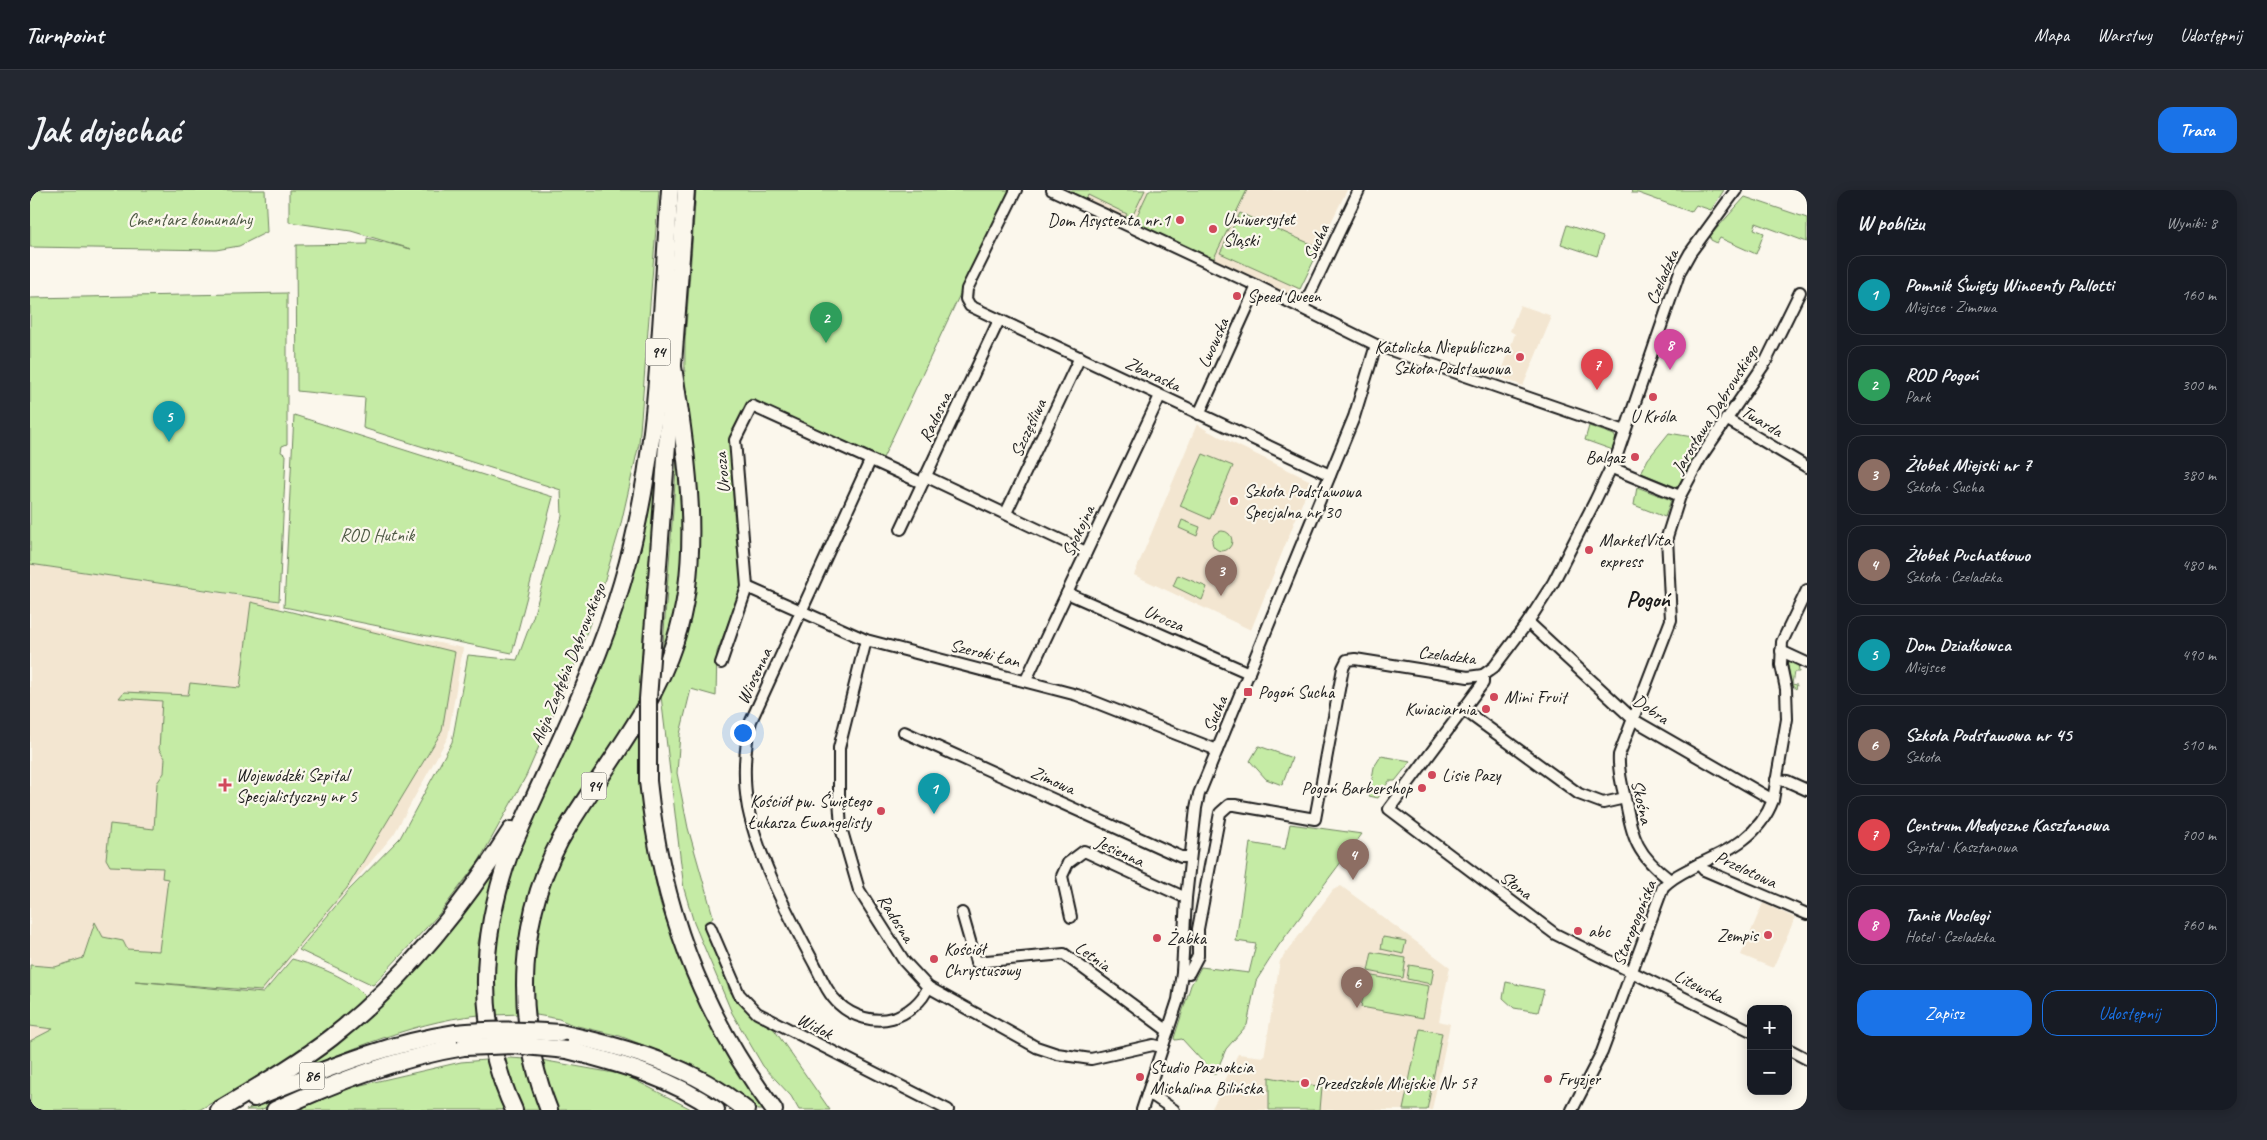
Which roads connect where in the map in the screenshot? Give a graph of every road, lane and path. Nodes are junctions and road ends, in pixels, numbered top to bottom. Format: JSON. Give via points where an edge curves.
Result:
{"nodes":[{"id":1,"x":670,"y":190,"type":"edge"},
{"id":2,"x":686,"y":190,"type":"edge"},
{"id":3,"x":1016,"y":190,"type":"edge"},
{"id":4,"x":1052,"y":190,"type":"edge"},
{"id":5,"x":1359,"y":190,"type":"edge"},
{"id":6,"x":1736,"y":190,"type":"edge"},
{"id":7,"x":1257,"y":286,"type":"junction"},
{"id":8,"x":1800,"y":292,"type":"dead end"},
{"id":9,"x":1303,"y":308,"type":"junction"},
{"id":10,"x":999,"y":320,"type":"junction"},
{"id":11,"x":1376,"y":345,"type":"junction"},
{"id":12,"x":1080,"y":357,"type":"junction"},
{"id":13,"x":673,"y":367,"type":"junction"},
{"id":14,"x":1160,"y":396,"type":"junction"},
{"id":15,"x":1199,"y":414,"type":"junction"},
{"id":16,"x":1726,"y":419,"type":"junction"},
{"id":17,"x":1626,"y":431,"type":"junction"},
{"id":18,"x":870,"y":461,"type":"junction"},
{"id":19,"x":1807,"y":467,"type":"edge"},
{"id":20,"x":1612,"y":468,"type":"junction"},
{"id":21,"x":1330,"y":475,"type":"junction"},
{"id":22,"x":924,"y":480,"type":"junction"},
{"id":23,"x":1680,"y":496,"type":"junction"},
{"id":24,"x":1006,"y":513,"type":"junction"},
{"id":25,"x":901,"y":529,"type":"dead end"},
{"id":26,"x":1086,"y":552,"type":"junction"},
{"id":27,"x":747,"y":587,"type":"junction"},
{"id":28,"x":1807,"y":590,"type":"edge"},
{"id":29,"x":1067,"y":593,"type":"junction"},
{"id":30,"x":802,"y":611,"type":"junction"},
{"id":31,"x":1528,"y":622,"type":"junction"},
{"id":32,"x":866,"y":640,"type":"junction"},
{"id":33,"x":1781,"y":651,"type":"junction"},
{"id":34,"x":722,"y":663,"type":"dead end"},
{"id":35,"x":1807,"y":663,"type":"edge"},
{"id":36,"x":1249,"y":673,"type":"junction"},
{"id":37,"x":1483,"y":676,"type":"junction"},
{"id":38,"x":1026,"y":680,"type":"junction"},
{"id":39,"x":1464,"y":710,"type":"junction"},
{"id":40,"x":1634,"y":720,"type":"junction"},
{"id":41,"x":904,"y":732,"type":"dead end"},
{"id":42,"x":1217,"y":750,"type":"junction"},
{"id":43,"x":1776,"y":780,"type":"junction"},
{"id":44,"x":540,"y":784,"type":"junction"},
{"id":45,"x":1807,"y":790,"type":"edge"},
{"id":46,"x":1625,"y":798,"type":"junction"},
{"id":47,"x":1773,"y":800,"type":"junction"},
{"id":48,"x":1190,"y":858,"type":"junction"},
{"id":49,"x":1699,"y":864,"type":"junction"},
{"id":50,"x":1670,"y":880,"type":"junction"},
{"id":51,"x":1186,"y":898,"type":"junction"},
{"id":52,"x":962,"y":913,"type":"dead end"},
{"id":53,"x":1807,"y":914,"type":"edge"},
{"id":54,"x":1071,"y":918,"type":"dead end"},
{"id":55,"x":710,"y":927,"type":"dead end"},
{"id":56,"x":1182,"y":972,"type":"junction"},
{"id":57,"x":1632,"y":972,"type":"junction"},
{"id":58,"x":928,"y":987,"type":"junction"},
{"id":59,"x":1747,"y":1029,"type":"edge"},
{"id":60,"x":1168,"y":1031,"type":"junction"},
{"id":61,"x":460,"y":1040,"type":"junction"},
{"id":62,"x":1162,"y":1047,"type":"junction"},
{"id":63,"x":1792,"y":1052,"type":"edge"},
{"id":64,"x":1807,"y":1059,"type":"edge"},
{"id":65,"x":1146,"y":1094,"type":"junction"},
{"id":66,"x":219,"y":1110,"type":"edge"},
{"id":67,"x":224,"y":1110,"type":"edge"},
{"id":68,"x":275,"y":1110,"type":"edge"},
{"id":69,"x":514,"y":1110,"type":"edge"},
{"id":70,"x":549,"y":1110,"type":"edge"},
{"id":71,"x":716,"y":1110,"type":"edge"},
{"id":72,"x":746,"y":1110,"type":"edge"},
{"id":73,"x":774,"y":1110,"type":"edge"},
{"id":74,"x":948,"y":1110,"type":"edge"},
{"id":75,"x":1142,"y":1110,"type":"edge"},
{"id":76,"x":1174,"y":1110,"type":"edge"},
{"id":77,"x":1572,"y":1110,"type":"edge"}],
"edges":[{"from":1,"to":44,"type":"main road","name":"Aleja Zagłębia Dąbrowskiego","number":"94","via":[[651,436],[636,528],[623,583],[608,625]]},
{"from":2,"to":13,"type":"main road","number":"94"},
{"from":3,"to":10,"type":"street","name":"Zbaraska","via":[[967,290],[970,306]]},
{"from":4,"to":7,"type":"street"},
{"from":5,"to":9,"type":"street","name":"Sucha"},
{"from":6,"to":17,"type":"street","name":"Czeladzka","via":[[1680,271]]},
{"from":7,"to":9,"type":"street"},
{"from":7,"to":15,"type":"street","name":"Lwowska"},
{"from":8,"to":16,"type":"street","name":"Jarosława Dąbrowskiego","via":[[1765,363]]},
{"from":9,"to":11,"type":"street"},
{"from":10,"to":12,"type":"street","name":"Zbaraska"},
{"from":10,"to":22,"type":"street","name":"Radosna"},
{"from":11,"to":17,"type":"street"},
{"from":11,"to":21,"type":"street","name":"Sucha","via":[[1354,417]]},
{"from":12,"to":14,"type":"street","name":"Zbaraska"},
{"from":12,"to":24,"type":"street","name":"Szczęśliwa"},
{"from":13,"to":70,"type":"main road","number":"94","via":[[682,422],[688,501],[690,560],[685,595],[676,639],[658,683],[642,714],[567,827],[536,905],[526,957],[524,1003],[533,1064]]},
{"from":13,"to":73,"type":"main road","number":"94","bridge":true,"via":[[648,699],[648,781],[658,856],[670,906],[689,962],[724,1036]]},
{"from":14,"to":15,"type":"street","name":"Zbaraska"},
{"from":14,"to":26,"type":"street","name":"Spokojna"},
{"from":15,"to":21,"type":"street","name":"Zbaraska"},
{"from":16,"to":19,"type":"street","name":"Twarda"},
{"from":16,"to":23,"type":"street","name":"Jarosława Dąbrowskiego"},
{"from":17,"to":20,"type":"street","name":"Czeladzka"},
{"from":18,"to":22,"type":"street","name":"Urocza"},
{"from":18,"to":27,"type":"street","name":"Urocza","via":[[752,406],[735,440]]},
{"from":18,"to":30,"type":"street","name":"Wiosenna"},
{"from":20,"to":23,"type":"street"},
{"from":20,"to":31,"type":"street","name":"Czeladzka"},
{"from":21,"to":36,"type":"street","name":"Sucha"},
{"from":22,"to":24,"type":"street","name":"Urocza"},
{"from":22,"to":25,"type":"street","name":"Radosna"},
{"from":23,"to":40,"type":"street","name":"Jarosława Dąbrowskiego","via":[[1667,537],[1671,620]]},
{"from":24,"to":26,"type":"street","name":"Urocza"},
{"from":26,"to":29,"type":"street","name":"Spokojna"},
{"from":27,"to":30,"type":"street","name":"Szeroki Łan"},
{"from":27,"to":34,"type":"street","name":"Urocza"},
{"from":28,"to":33,"type":"street","name":"Staropogońska","via":[[1783,639]]},
{"from":29,"to":36,"type":"street","name":"Urocza"},
{"from":29,"to":38,"type":"street","name":"Spokojna"},
{"from":30,"to":32,"type":"street","name":"Szeroki Łan"},
{"from":30,"to":58,"type":"street","name":"Wiosenna","via":[[748,734],[746,792],[757,841],[798,933],[830,994],[840,1005],[861,1017],[885,1020],[901,1016],[925,996]]},
{"from":31,"to":37,"type":"street","name":"Czeladzka","via":[[1494,667]]},
{"from":31,"to":40,"type":"street","name":"Dobra"},
{"from":32,"to":38,"type":"street","name":"Szeroki Łan"},
{"from":32,"to":58,"type":"street","name":"Radosna","via":[[839,748],[842,828],[859,890],[904,961]]},
{"from":33,"to":35,"type":"street"},
{"from":33,"to":43,"type":"street","name":"Staropogońska","via":[[1787,711]]},
{"from":36,"to":42,"type":"street","name":"Sucha"},
{"from":37,"to":39,"type":"street","via":[[1482,683]]},
{"from":37,"to":56,"type":"street","name":"Czeladzka","via":[[1468,677],[1347,660],[1342,668],[1315,818],[1235,805],[1229,805],[1220,813],[1198,929],[1198,956],[1189,973]]},
{"from":38,"to":42,"type":"street","name":"Szeroki Łan","via":[[1077,695]]},
{"from":39,"to":46,"type":"street","via":[[1579,794],[1603,803]]},
{"from":39,"to":57,"type":"street","name":"Słona","via":[[1389,809],[1548,929]]},
{"from":40,"to":46,"type":"street","name":"Skośna","via":[[1619,756],[1618,770]]},
{"from":40,"to":47,"type":"street","name":"Dobra"},
{"from":41,"to":48,"type":"street","name":"Zimowa","via":[[1181,857]]},
{"from":42,"to":48,"type":"street","name":"Sucha","via":[[1196,808]]},
{"from":43,"to":45,"type":"street"},
{"from":43,"to":47,"type":"street","name":"Staropogońska"},
{"from":44,"to":66,"type":"main road","number":"94","via":[[476,884],[428,946],[379,997],[330,1039]]},
{"from":44,"to":69,"type":"main road","name":"Aleja Zagłębia Dąbrowskiego","via":[[503,874],[487,949],[486,983],[493,1046],[502,1082]]},
{"from":46,"to":50,"type":"street","name":"Skośna","via":[[1630,827],[1639,849],[1651,865]]},
{"from":47,"to":49,"type":"street","name":"Staropogońska","via":[[1762,823],[1751,835]]},
{"from":48,"to":51,"type":"street","name":"Sucha"},
{"from":49,"to":50,"type":"street","name":"Staropogońska"},
{"from":49,"to":53,"type":"street","name":"Przelotowa","via":[[1704,870]]},
{"from":50,"to":57,"type":"street","name":"Staropogońska","via":[[1663,887]]},
{"from":51,"to":54,"type":"street","name":"Jesienna","via":[[1084,851],[1068,863],[1062,876]]},
{"from":51,"to":56,"type":"street","name":"Sucha"},
{"from":52,"to":60,"type":"street","name":"Letnia","via":[[976,962],[1064,954]]},
{"from":55,"to":74,"type":"street","name":"Widok","via":[[739,994],[757,1013]]},
{"from":56,"to":60,"type":"street","name":"Sucha","via":[[1178,1000]]},
{"from":57,"to":59,"type":"street","name":"Litewska"},
{"from":57,"to":77,"type":"street","name":"Staropogońska","via":[[1602,1052]]},
{"from":58,"to":62,"type":"street","name":"Radosna","via":[[1005,1031],[1057,1054],[1091,1060],[1153,1045]]},
{"from":60,"to":62,"type":"street","name":"Sucha"},
{"from":61,"to":67,"type":"main road","number":"86","via":[[416,1039],[388,1047]]},
{"from":61,"to":68,"type":"main road","number":"86","via":[[370,1070]]},
{"from":61,"to":71,"type":"main road","number":"86","bridge":true,"via":[[567,1050],[614,1062],[691,1093]]},
{"from":61,"to":72,"type":"main road","number":"86","bridge":true,"via":[[509,1030],[560,1033],[624,1047],[717,1089]]},
{"from":62,"to":65,"type":"street","name":"Sucha"},
{"from":63,"to":64,"type":"street"},
{"from":65,"to":75,"type":"street","name":"Sucha"},
{"from":65,"to":76,"type":"street"}]}
